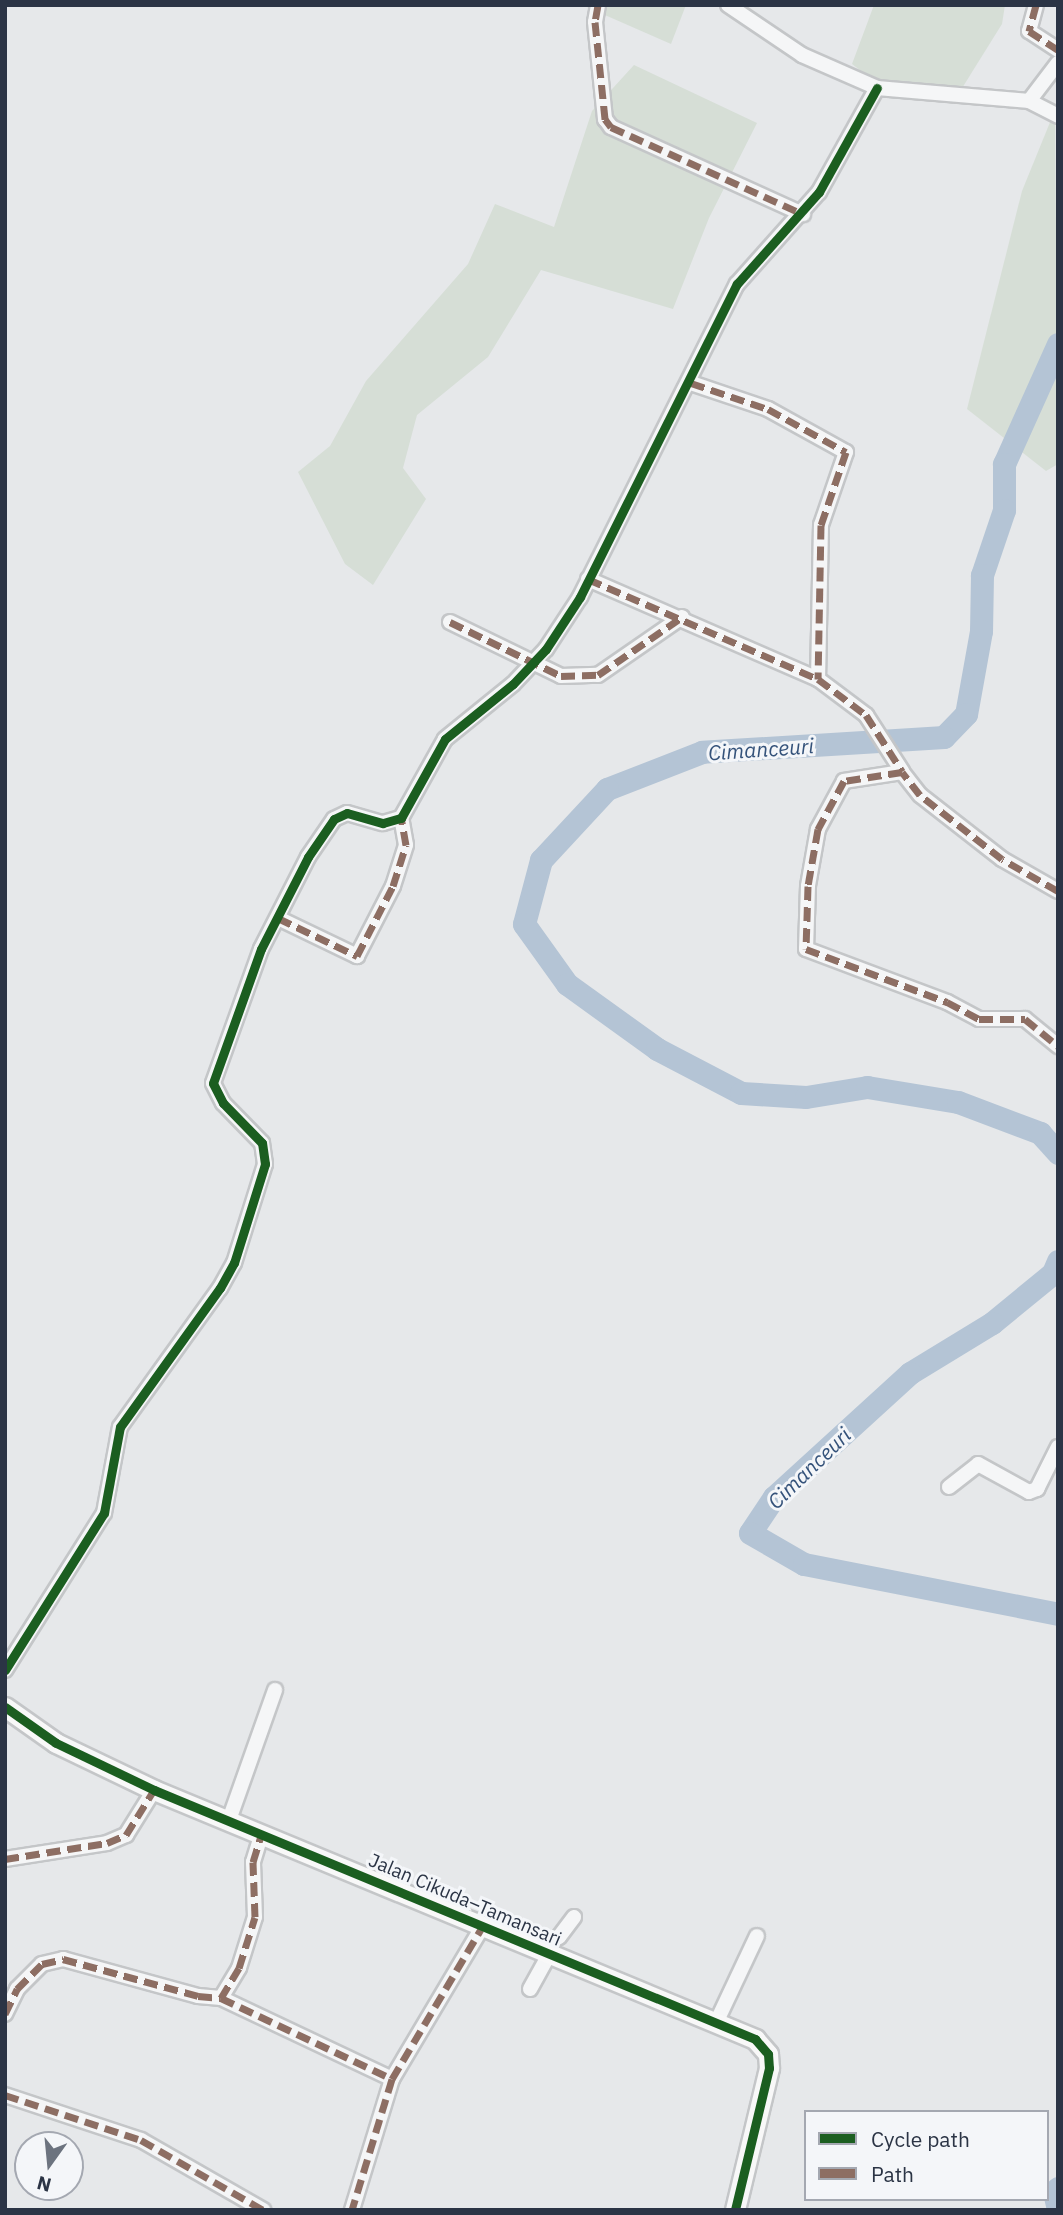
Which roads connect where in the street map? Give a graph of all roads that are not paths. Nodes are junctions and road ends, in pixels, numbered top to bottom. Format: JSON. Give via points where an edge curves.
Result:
{"nodes":[{"id":1,"x":598,"y":5,"type":"edge"},
{"id":2,"x":728,"y":5,"type":"edge"},
{"id":3,"x":1036,"y":5,"type":"edge"},
{"id":4,"x":1058,"y":50,"type":"edge"},
{"id":5,"x":1058,"y":64,"type":"edge"},
{"id":6,"x":877,"y":88,"type":"junction"},
{"id":7,"x":1029,"y":101,"type":"junction"},
{"id":8,"x":1058,"y":116,"type":"edge"},
{"id":9,"x":803,"y":214,"type":"junction"},
{"id":10,"x":691,"y":383,"type":"junction"},
{"id":11,"x":589,"y":579,"type":"junction"},
{"id":12,"x":682,"y":617,"type":"junction"},
{"id":13,"x":450,"y":622,"type":"dead end"},
{"id":14,"x":536,"y":661,"type":"junction"},
{"id":15,"x":818,"y":679,"type":"junction"},
{"id":16,"x":902,"y":771,"type":"dead end"},
{"id":17,"x":401,"y":818,"type":"junction"},
{"id":18,"x":1058,"y":891,"type":"edge"},
{"id":19,"x":278,"y":918,"type":"junction"},
{"id":20,"x":1058,"y":1046,"type":"edge"},
{"id":21,"x":1058,"y":1447,"type":"edge"},
{"id":22,"x":949,"y":1487,"type":"dead end"},
{"id":23,"x":5,"y":1670,"type":"edge"},
{"id":24,"x":275,"y":1690,"type":"dead end"},
{"id":25,"x":5,"y":1707,"type":"edge"},
{"id":26,"x":154,"y":1790,"type":"junction"},
{"id":27,"x":229,"y":1820,"type":"junction"},
{"id":28,"x":262,"y":1833,"type":"junction"},
{"id":29,"x":5,"y":1859,"type":"edge"},
{"id":30,"x":574,"y":1917,"type":"dead end"},
{"id":31,"x":481,"y":1929,"type":"junction"},
{"id":32,"x":757,"y":1936,"type":"dead end"},
{"id":33,"x":542,"y":1952,"type":"junction"},
{"id":34,"x":530,"y":1989,"type":"dead end"},
{"id":35,"x":221,"y":1998,"type":"junction"},
{"id":36,"x":5,"y":2014,"type":"edge"},
{"id":37,"x":716,"y":2023,"type":"junction"},
{"id":38,"x":392,"y":2079,"type":"junction"},
{"id":39,"x":5,"y":2095,"type":"edge"},
{"id":40,"x":263,"y":2210,"type":"edge"},
{"id":41,"x":352,"y":2210,"type":"edge"},
{"id":42,"x":735,"y":2210,"type":"edge"}],
"edges":[{"from":1,"to":9,"type":"street","via":[[595,22],[606,119],[611,127]]},
{"from":2,"to":6,"type":"street","via":[[802,55]]},
{"from":3,"to":4,"type":"street","via":[[1029,31]]},
{"from":5,"to":7,"type":"street"},
{"from":6,"to":7,"type":"street"},
{"from":6,"to":9,"type":"street"},
{"from":7,"to":8,"type":"street"},
{"from":9,"to":10,"type":"street","via":[[737,284]]},
{"from":10,"to":11,"type":"street"},
{"from":10,"to":15,"type":"street","via":[[768,409],[846,452],[821,525]]},
{"from":11,"to":12,"type":"street"},
{"from":11,"to":14,"type":"street"},
{"from":12,"to":14,"type":"street","via":[[598,675],[561,676]]},
{"from":12,"to":15,"type":"street"},
{"from":13,"to":14,"type":"street"},
{"from":14,"to":17,"type":"street","via":[[445,738]]},
{"from":15,"to":16,"type":"street","via":[[866,715]]},
{"from":17,"to":19,"type":"street","via":[[383,823],[347,813],[334,819],[307,856]]},
{"from":17,"to":19,"type":"street","via":[[406,845],[393,887],[356,956]]},
{"from":18,"to":20,"type":"street","via":[[1002,859],[920,795],[902,772],[844,781],[818,829],[808,886],[806,949],[947,1002],[979,1019],[1025,1019]]},
{"from":19,"to":23,"type":"street","via":[[261,949],[213,1083],[223,1103],[262,1143],[265,1164],[233,1263],[220,1289],[120,1427],[104,1513]]},
{"from":21,"to":22,"type":"street","via":[[1037,1489],[1029,1492],[978,1464]]},
{"from":24,"to":27,"type":"street"},
{"from":25,"to":26,"type":"street","name":"Jalan Cikuda–Tamansari","via":[[56,1743]]},
{"from":26,"to":27,"type":"street","name":"Jalan Cikuda–Tamansari"},
{"from":26,"to":29,"type":"street","via":[[126,1835],[107,1843]]},
{"from":27,"to":28,"type":"street","name":"Jalan Cikuda–Tamansari"},
{"from":28,"to":31,"type":"street","name":"Jalan Cikuda–Tamansari"},
{"from":28,"to":35,"type":"street","via":[[253,1862],[255,1917],[239,1968]]},
{"from":30,"to":33,"type":"street"},
{"from":31,"to":33,"type":"street","name":"Jalan Cikuda–Tamansari"},
{"from":31,"to":38,"type":"street"},
{"from":32,"to":37,"type":"street"},
{"from":33,"to":34,"type":"street"},
{"from":33,"to":37,"type":"street","name":"Jalan Cikuda–Tamansari"},
{"from":35,"to":36,"type":"street","via":[[198,1996],[63,1959],[42,1964],[17,1989]]},
{"from":35,"to":38,"type":"street"},
{"from":37,"to":42,"type":"street","name":"Jalan Cikuda–Tamansari","via":[[755,2039],[768,2054],[769,2068]]},
{"from":38,"to":41,"type":"street"},
{"from":39,"to":40,"type":"street","via":[[141,2140]]}]}
